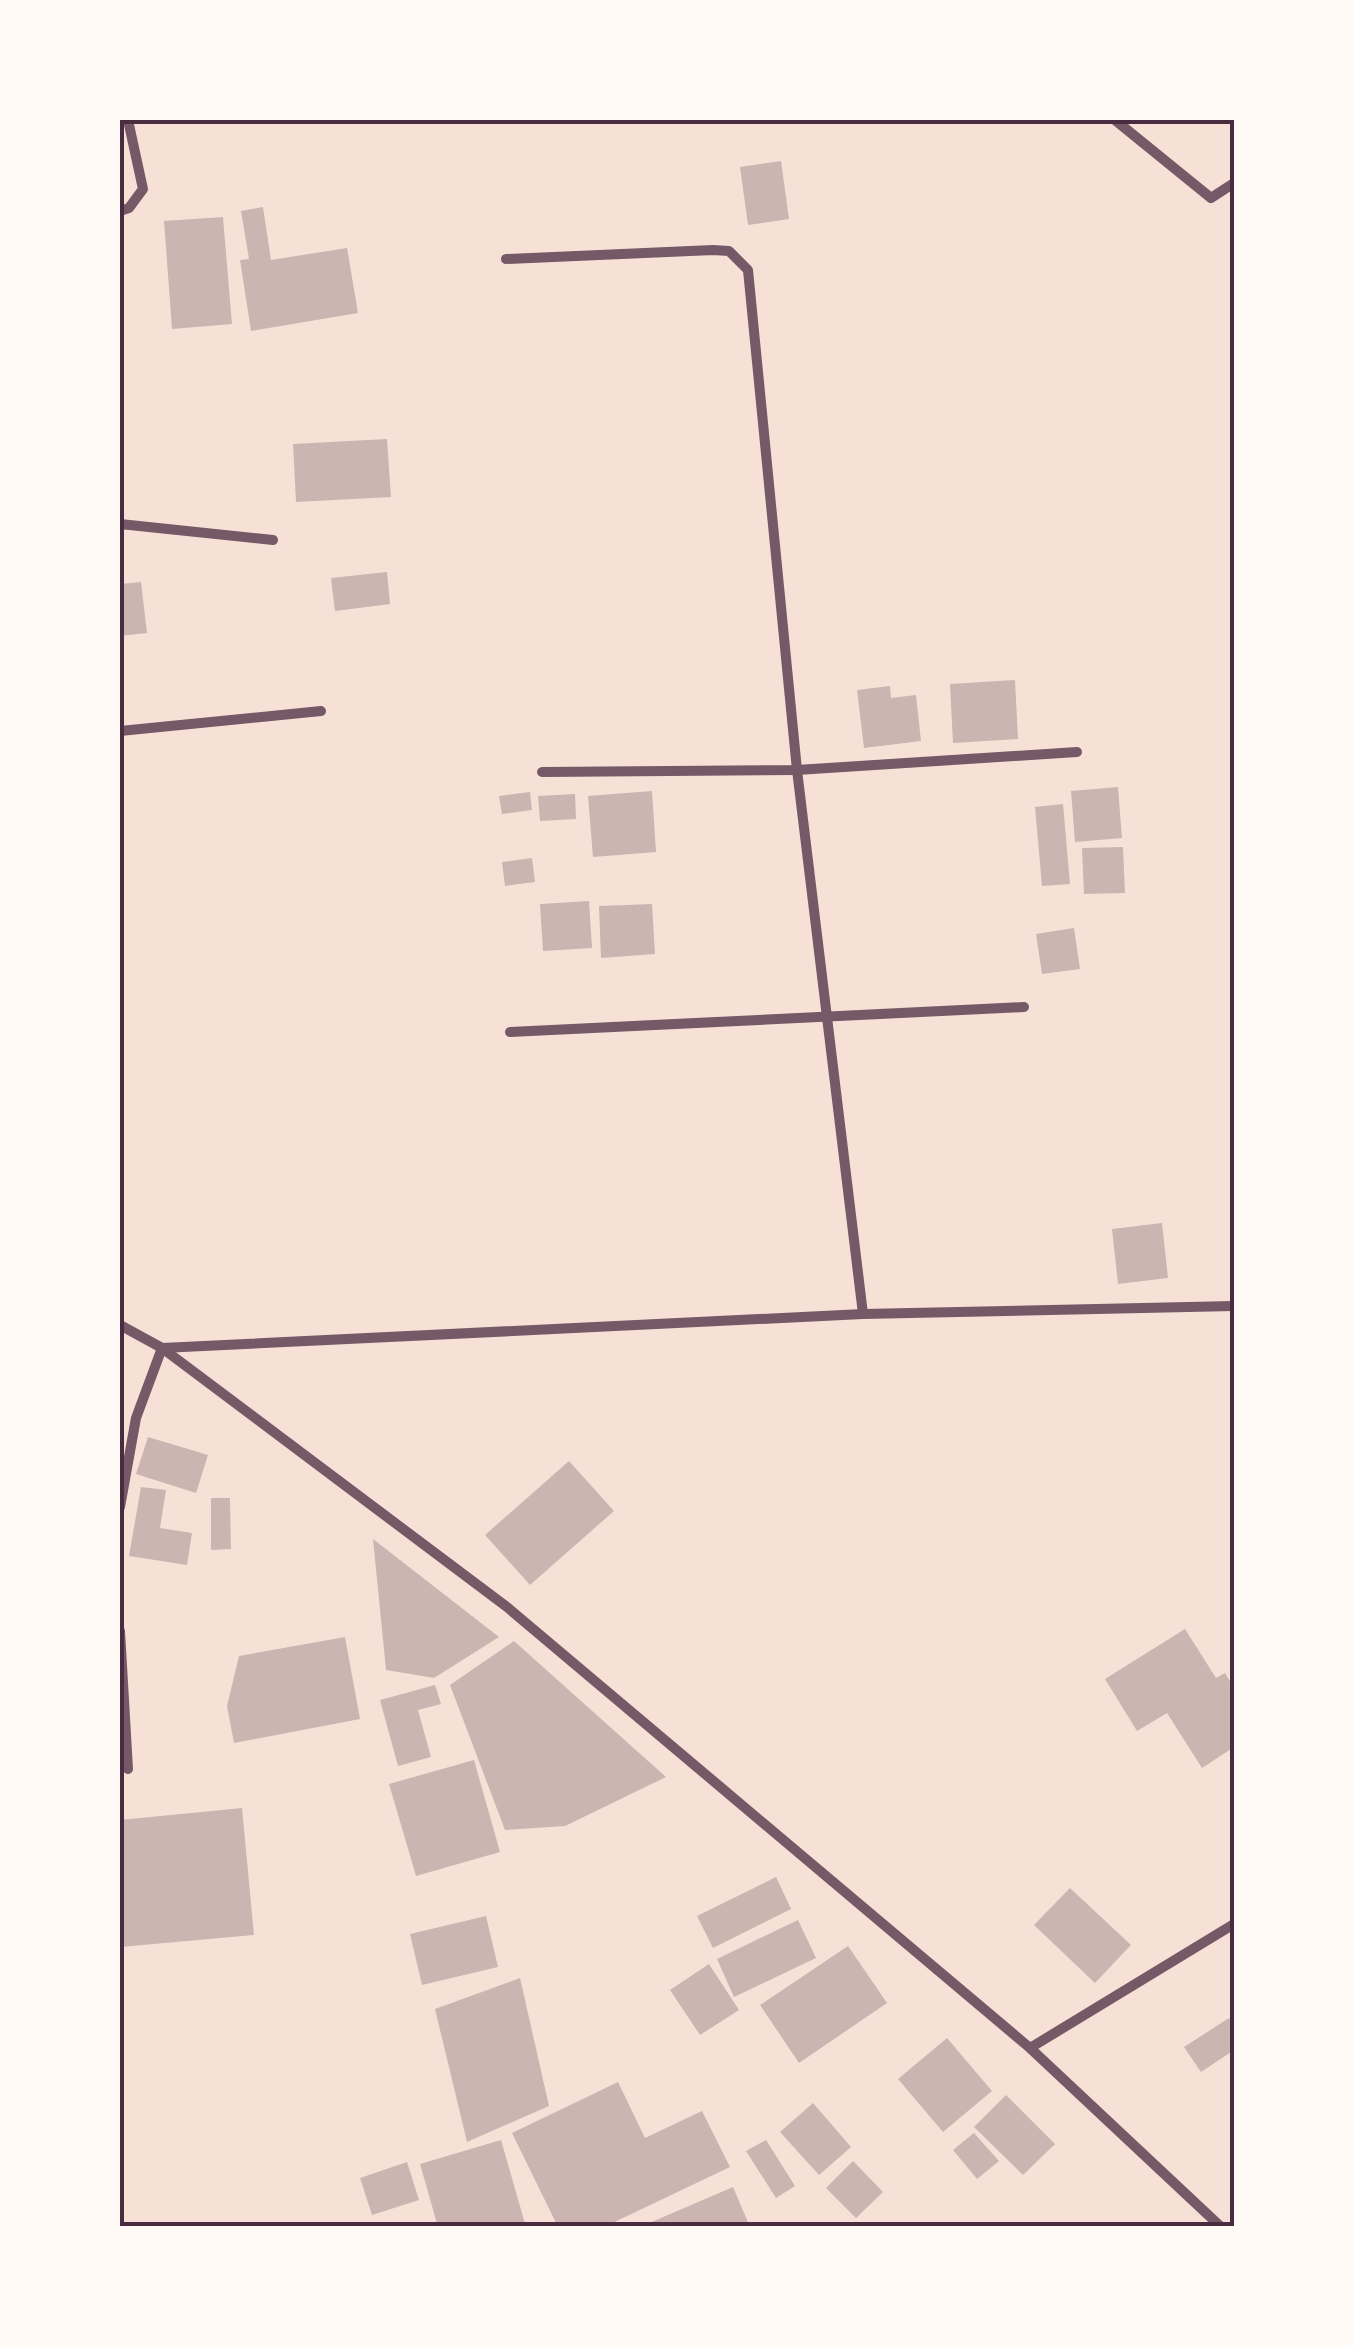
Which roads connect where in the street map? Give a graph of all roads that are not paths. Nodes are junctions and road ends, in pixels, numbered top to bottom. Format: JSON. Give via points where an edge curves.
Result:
{"nodes":[{"id":1,"x":128,"y":120,"type":"edge"},
{"id":2,"x":1115,"y":120,"type":"edge"},
{"id":3,"x":1234,"y":183,"type":"edge"},
{"id":4,"x":120,"y":211,"type":"edge"},
{"id":5,"x":506,"y":259,"type":"dead end"},
{"id":6,"x":120,"y":524,"type":"edge"},
{"id":7,"x":272,"y":540,"type":"dead end"},
{"id":8,"x":320,"y":711,"type":"dead end"},
{"id":9,"x":120,"y":730,"type":"edge"},
{"id":10,"x":1077,"y":752,"type":"dead end"},
{"id":11,"x":797,"y":770,"type":"junction"},
{"id":12,"x":542,"y":772,"type":"dead end"},
{"id":13,"x":1024,"y":1006,"type":"dead end"},
{"id":14,"x":829,"y":1015,"type":"junction"},
{"id":15,"x":510,"y":1032,"type":"dead end"},
{"id":16,"x":1234,"y":1306,"type":"edge"},
{"id":17,"x":863,"y":1314,"type":"junction"},
{"id":18,"x":120,"y":1325,"type":"edge"},
{"id":19,"x":162,"y":1348,"type":"junction"},
{"id":20,"x":120,"y":1507,"type":"edge"},
{"id":21,"x":120,"y":1632,"type":"edge"},
{"id":22,"x":128,"y":1769,"type":"dead end"},
{"id":23,"x":1234,"y":1924,"type":"edge"},
{"id":24,"x":1030,"y":2048,"type":"junction"},
{"id":25,"x":1221,"y":2227,"type":"edge"}],
"edges":[{"from":1,"to":4,"type":"street","via":[[142,189]]},
{"from":2,"to":3,"type":"street","via":[[1211,198]]},
{"from":5,"to":11,"type":"street","via":[[713,250],[729,251],[748,270]]},
{"from":6,"to":7,"type":"street"},
{"from":8,"to":9,"type":"street"},
{"from":10,"to":11,"type":"street"},
{"from":11,"to":12,"type":"street"},
{"from":11,"to":14,"type":"street"},
{"from":13,"to":14,"type":"street"},
{"from":14,"to":15,"type":"street"},
{"from":14,"to":17,"type":"street"},
{"from":16,"to":17,"type":"street"},
{"from":17,"to":19,"type":"street"},
{"from":18,"to":19,"type":"street"},
{"from":19,"to":20,"type":"street","via":[[136,1418]]},
{"from":19,"to":24,"type":"street","via":[[506,1607]]},
{"from":21,"to":22,"type":"street"},
{"from":23,"to":24,"type":"street"},
{"from":24,"to":25,"type":"street"}]}
